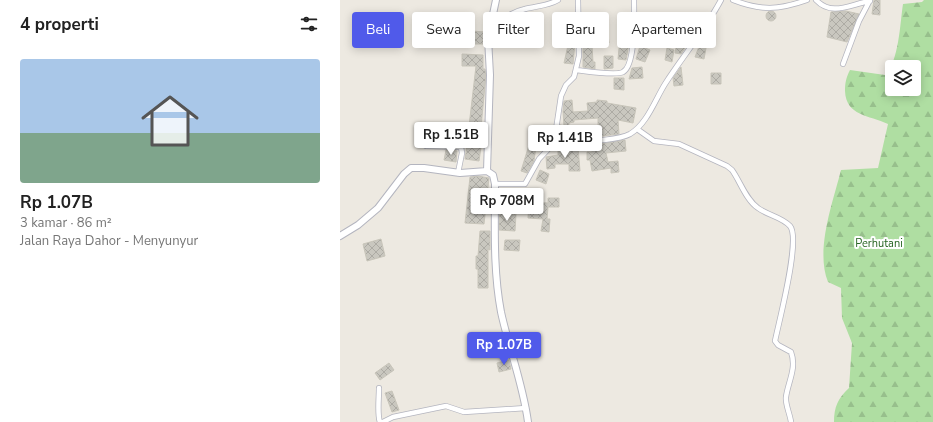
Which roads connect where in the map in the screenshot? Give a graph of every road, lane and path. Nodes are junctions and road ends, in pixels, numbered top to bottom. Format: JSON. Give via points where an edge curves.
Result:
{"nodes":[{"id":1,"x":496,"y":0,"type":"edge"},
{"id":2,"x":558,"y":0,"type":"edge"},
{"id":3,"x":578,"y":0,"type":"edge"},
{"id":4,"x":634,"y":0,"type":"edge"},
{"id":5,"x":721,"y":0,"type":"edge"},
{"id":6,"x":733,"y":0,"type":"edge"},
{"id":7,"x":807,"y":0,"type":"edge"},
{"id":8,"x":816,"y":0,"type":"edge"},
{"id":9,"x":870,"y":0,"type":"edge"},
{"id":10,"x":493,"y":12,"type":"edge"},
{"id":11,"x":514,"y":12,"type":"edge"},
{"id":12,"x":487,"y":48,"type":"edge"},
{"id":13,"x":843,"y":64,"type":"dead end"},
{"id":14,"x":576,"y":70,"type":"junction"},
{"id":15,"x":637,"y":129,"type":"junction"},
{"id":16,"x":554,"y":143,"type":"junction"},
{"id":17,"x":426,"y":146,"type":"dead end"},
{"id":18,"x":487,"y":171,"type":"junction"},
{"id":19,"x":458,"y":173,"type":"junction"},
{"id":20,"x":495,"y":184,"type":"junction"},
{"id":21,"x":340,"y":236,"type":"edge"},
{"id":22,"x":378,"y":388,"type":"dead end"},
{"id":23,"x":526,"y":408,"type":"junction"},
{"id":24,"x":382,"y":422,"type":"edge"},
{"id":25,"x":528,"y":422,"type":"edge"},
{"id":26,"x":791,"y":422,"type":"edge"}],
"edges":[{"from":1,"to":10,"type":"street"},
{"from":2,"to":11,"type":"street"},
{"from":3,"to":14,"type":"street","via":[[579,56]]},
{"from":4,"to":14,"type":"street","via":[[633,39],[626,70],[622,73]]},
{"from":5,"to":15,"type":"street","via":[[708,24],[671,75]]},
{"from":6,"to":7,"type":"street","via":[[767,9],[782,8]]},
{"from":8,"to":9,"type":"street","via":[[826,7],[843,9]]},
{"from":9,"to":13,"type":"street"},
{"from":12,"to":18,"type":"street","via":[[490,75]]},
{"from":14,"to":16,"type":"street","via":[[560,96]]},
{"from":15,"to":16,"type":"street","via":[[623,136]]},
{"from":15,"to":26,"type":"street","via":[[654,141],[679,144],[726,166],[732,170],[758,208],[791,227],[794,235],[791,266],[775,341],[778,346],[791,352],[792,357],[793,371],[786,397]]},
{"from":16,"to":20,"type":"street","via":[[539,159],[525,184]]},
{"from":17,"to":19,"type":"street","via":[[461,147]]},
{"from":18,"to":19,"type":"street"},
{"from":18,"to":20,"type":"street","via":[[493,175]]},
{"from":19,"to":21,"type":"street","via":[[411,168],[378,208]]},
{"from":20,"to":23,"type":"street","via":[[498,291]]},
{"from":22,"to":24,"type":"street","via":[[378,416]]},
{"from":23,"to":24,"type":"street","via":[[464,412],[446,406],[393,417]]},
{"from":23,"to":25,"type":"street"}]}
